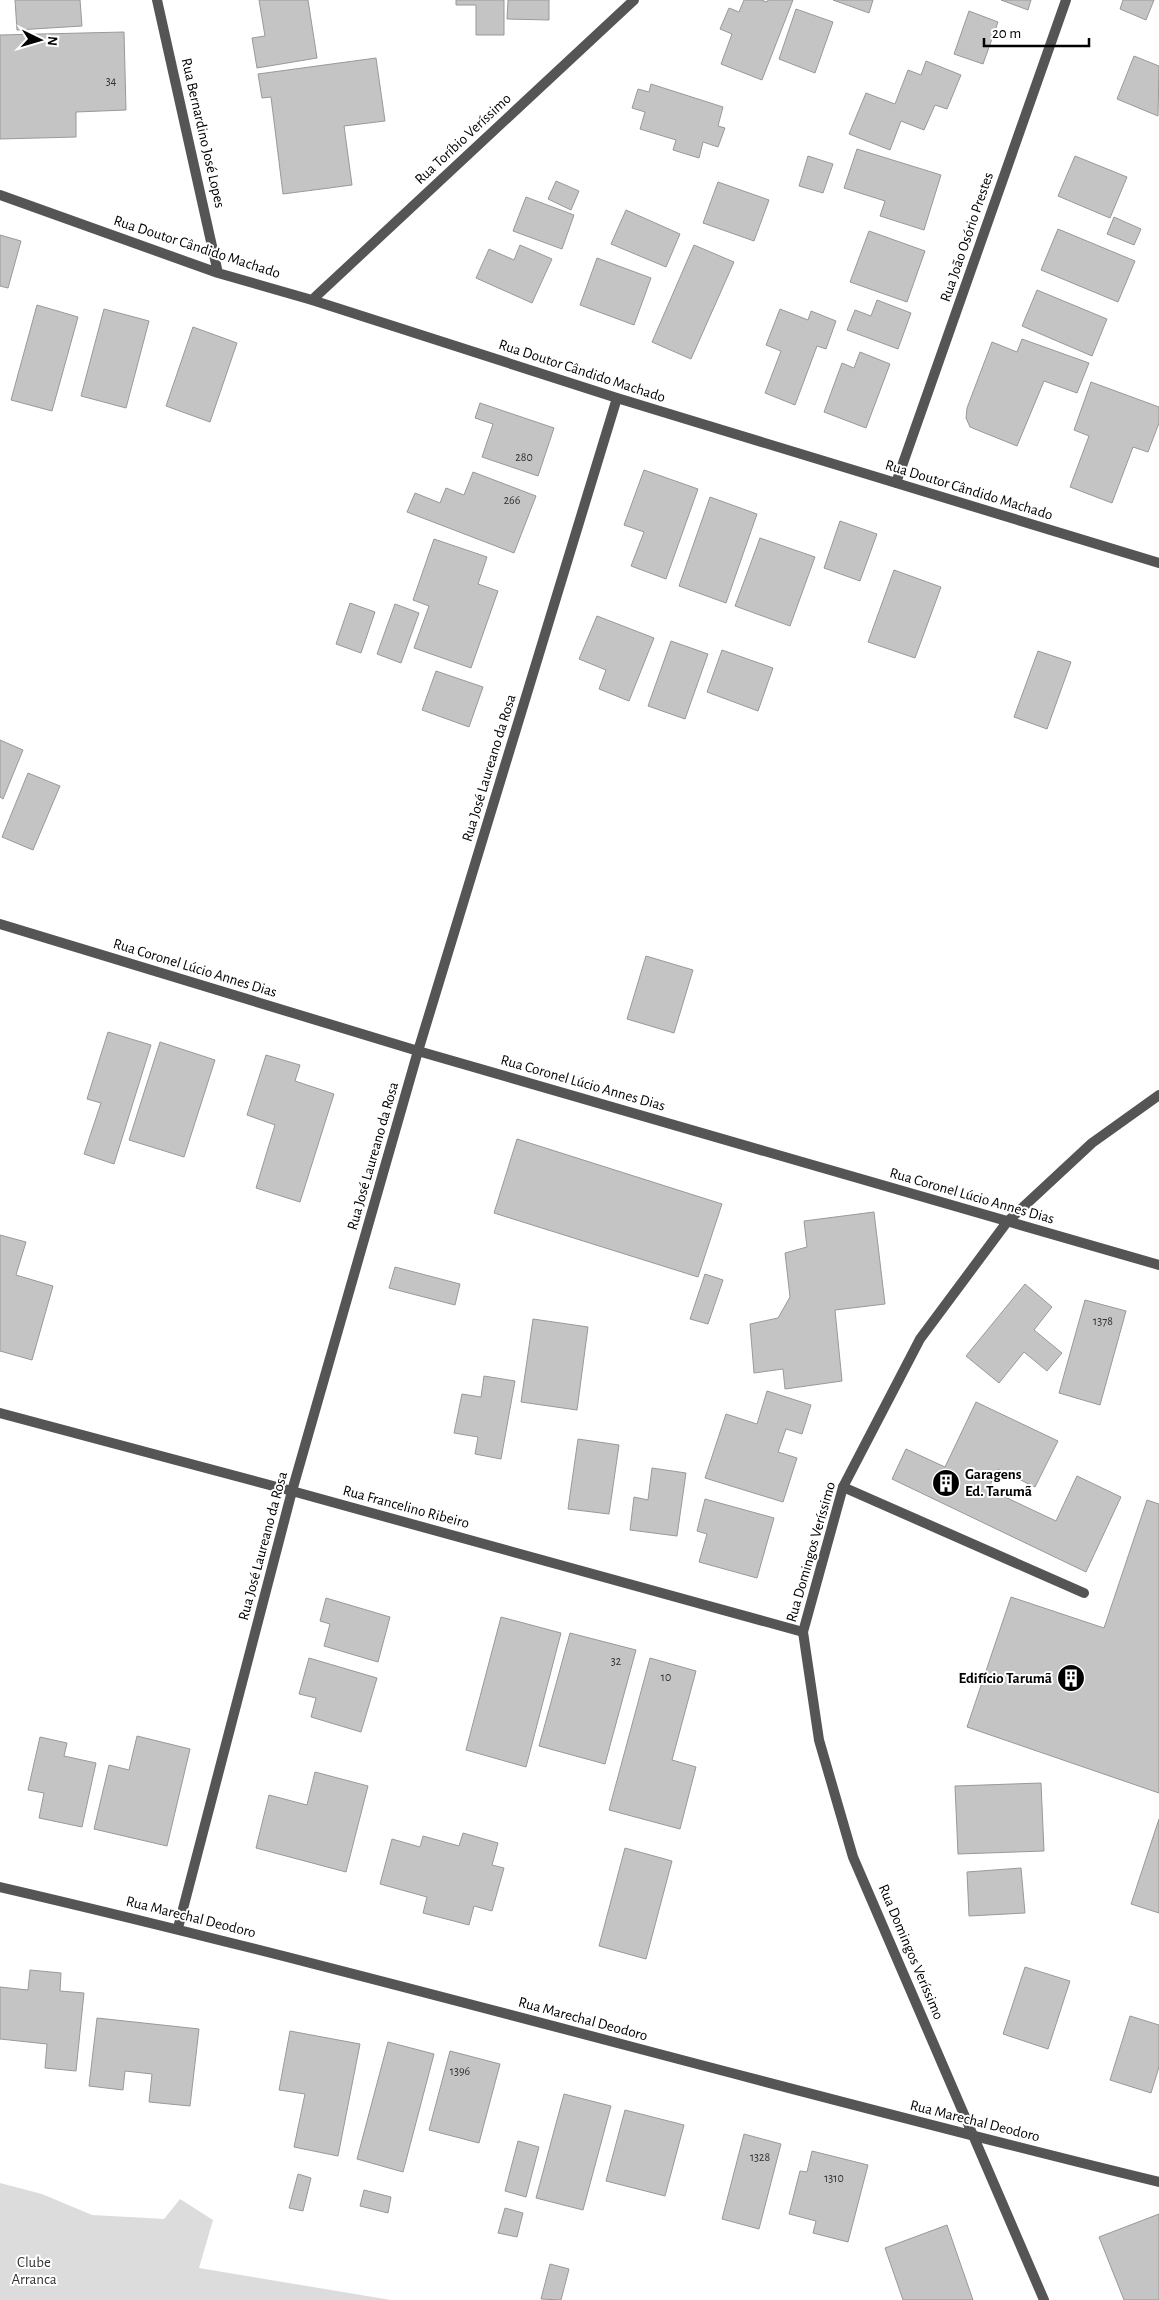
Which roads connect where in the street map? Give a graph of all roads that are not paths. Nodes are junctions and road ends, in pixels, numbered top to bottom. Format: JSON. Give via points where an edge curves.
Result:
{"nodes":[{"id":1,"x":158,"y":0,"type":"edge"},
{"id":2,"x":634,"y":0,"type":"edge"},
{"id":3,"x":1066,"y":0,"type":"edge"},
{"id":4,"x":0,"y":195,"type":"edge"},
{"id":5,"x":218,"y":273,"type":"junction"},
{"id":6,"x":312,"y":300,"type":"junction"},
{"id":7,"x":617,"y":398,"type":"junction"},
{"id":8,"x":896,"y":483,"type":"junction"},
{"id":9,"x":1159,"y":563,"type":"edge"},
{"id":10,"x":0,"y":924,"type":"edge"},
{"id":11,"x":418,"y":1052,"type":"junction"},
{"id":12,"x":1159,"y":1095,"type":"edge"},
{"id":13,"x":1007,"y":1222,"type":"junction"},
{"id":14,"x":1159,"y":1265,"type":"edge"},
{"id":15,"x":0,"y":1413,"type":"edge"},
{"id":16,"x":843,"y":1487,"type":"junction"},
{"id":17,"x":292,"y":1491,"type":"junction"},
{"id":18,"x":1084,"y":1592,"type":"dead end"},
{"id":19,"x":803,"y":1632,"type":"junction"},
{"id":20,"x":0,"y":1886,"type":"edge"},
{"id":21,"x":178,"y":1928,"type":"junction"},
{"id":22,"x":973,"y":2137,"type":"junction"},
{"id":23,"x":1159,"y":2182,"type":"edge"},
{"id":24,"x":1044,"y":2300,"type":"edge"}],
"edges":[{"from":1,"to":5,"type":"street","name":"Rua Bernardino José Lopes"},
{"from":2,"to":6,"type":"street","name":"Rua Toríbio Veríssimo"},
{"from":3,"to":8,"type":"street","name":"Rua João Osório Prestes"},
{"from":4,"to":5,"type":"street","name":"Rua Doutor Cândido Machado"},
{"from":5,"to":6,"type":"street","name":"Rua Doutor Cândido Machado"},
{"from":6,"to":7,"type":"street","name":"Rua Doutor Cândido Machado"},
{"from":7,"to":8,"type":"street","name":"Rua Doutor Cândido Machado"},
{"from":7,"to":11,"type":"street","name":"Rua José Laureano da Rosa"},
{"from":8,"to":9,"type":"street","name":"Rua Doutor Cândido Machado"},
{"from":10,"to":11,"type":"street","name":"Rua Coronel Lúcio Annes Dias"},
{"from":11,"to":13,"type":"street","name":"Rua Coronel Lúcio Annes Dias"},
{"from":11,"to":17,"type":"street","name":"Rua José Laureano da Rosa"},
{"from":12,"to":13,"type":"street","name":"Rua Domingos Veríssimo","via":[[1092,1143]]},
{"from":13,"to":14,"type":"street","name":"Rua Coronel Lúcio Annes Dias"},
{"from":13,"to":16,"type":"street","name":"Rua Domingos Veríssimo","via":[[920,1339]]},
{"from":15,"to":17,"type":"street","name":"Rua Francelino Ribeiro"},
{"from":16,"to":18,"type":"street"},
{"from":16,"to":19,"type":"street","name":"Rua Domingos Veríssimo"},
{"from":17,"to":19,"type":"street","name":"Rua Francelino Ribeiro"},
{"from":17,"to":21,"type":"street","name":"Rua José Laureano da Rosa"},
{"from":19,"to":22,"type":"street","name":"Rua Domingos Veríssimo","via":[[819,1740],[853,1857]]},
{"from":20,"to":21,"type":"street","name":"Rua Marechal Deodoro"},
{"from":21,"to":22,"type":"street","name":"Rua Marechal Deodoro"},
{"from":22,"to":23,"type":"street","name":"Rua Marechal Deodoro"},
{"from":22,"to":24,"type":"street","name":"Rua Domingos Veríssimo"}]}
